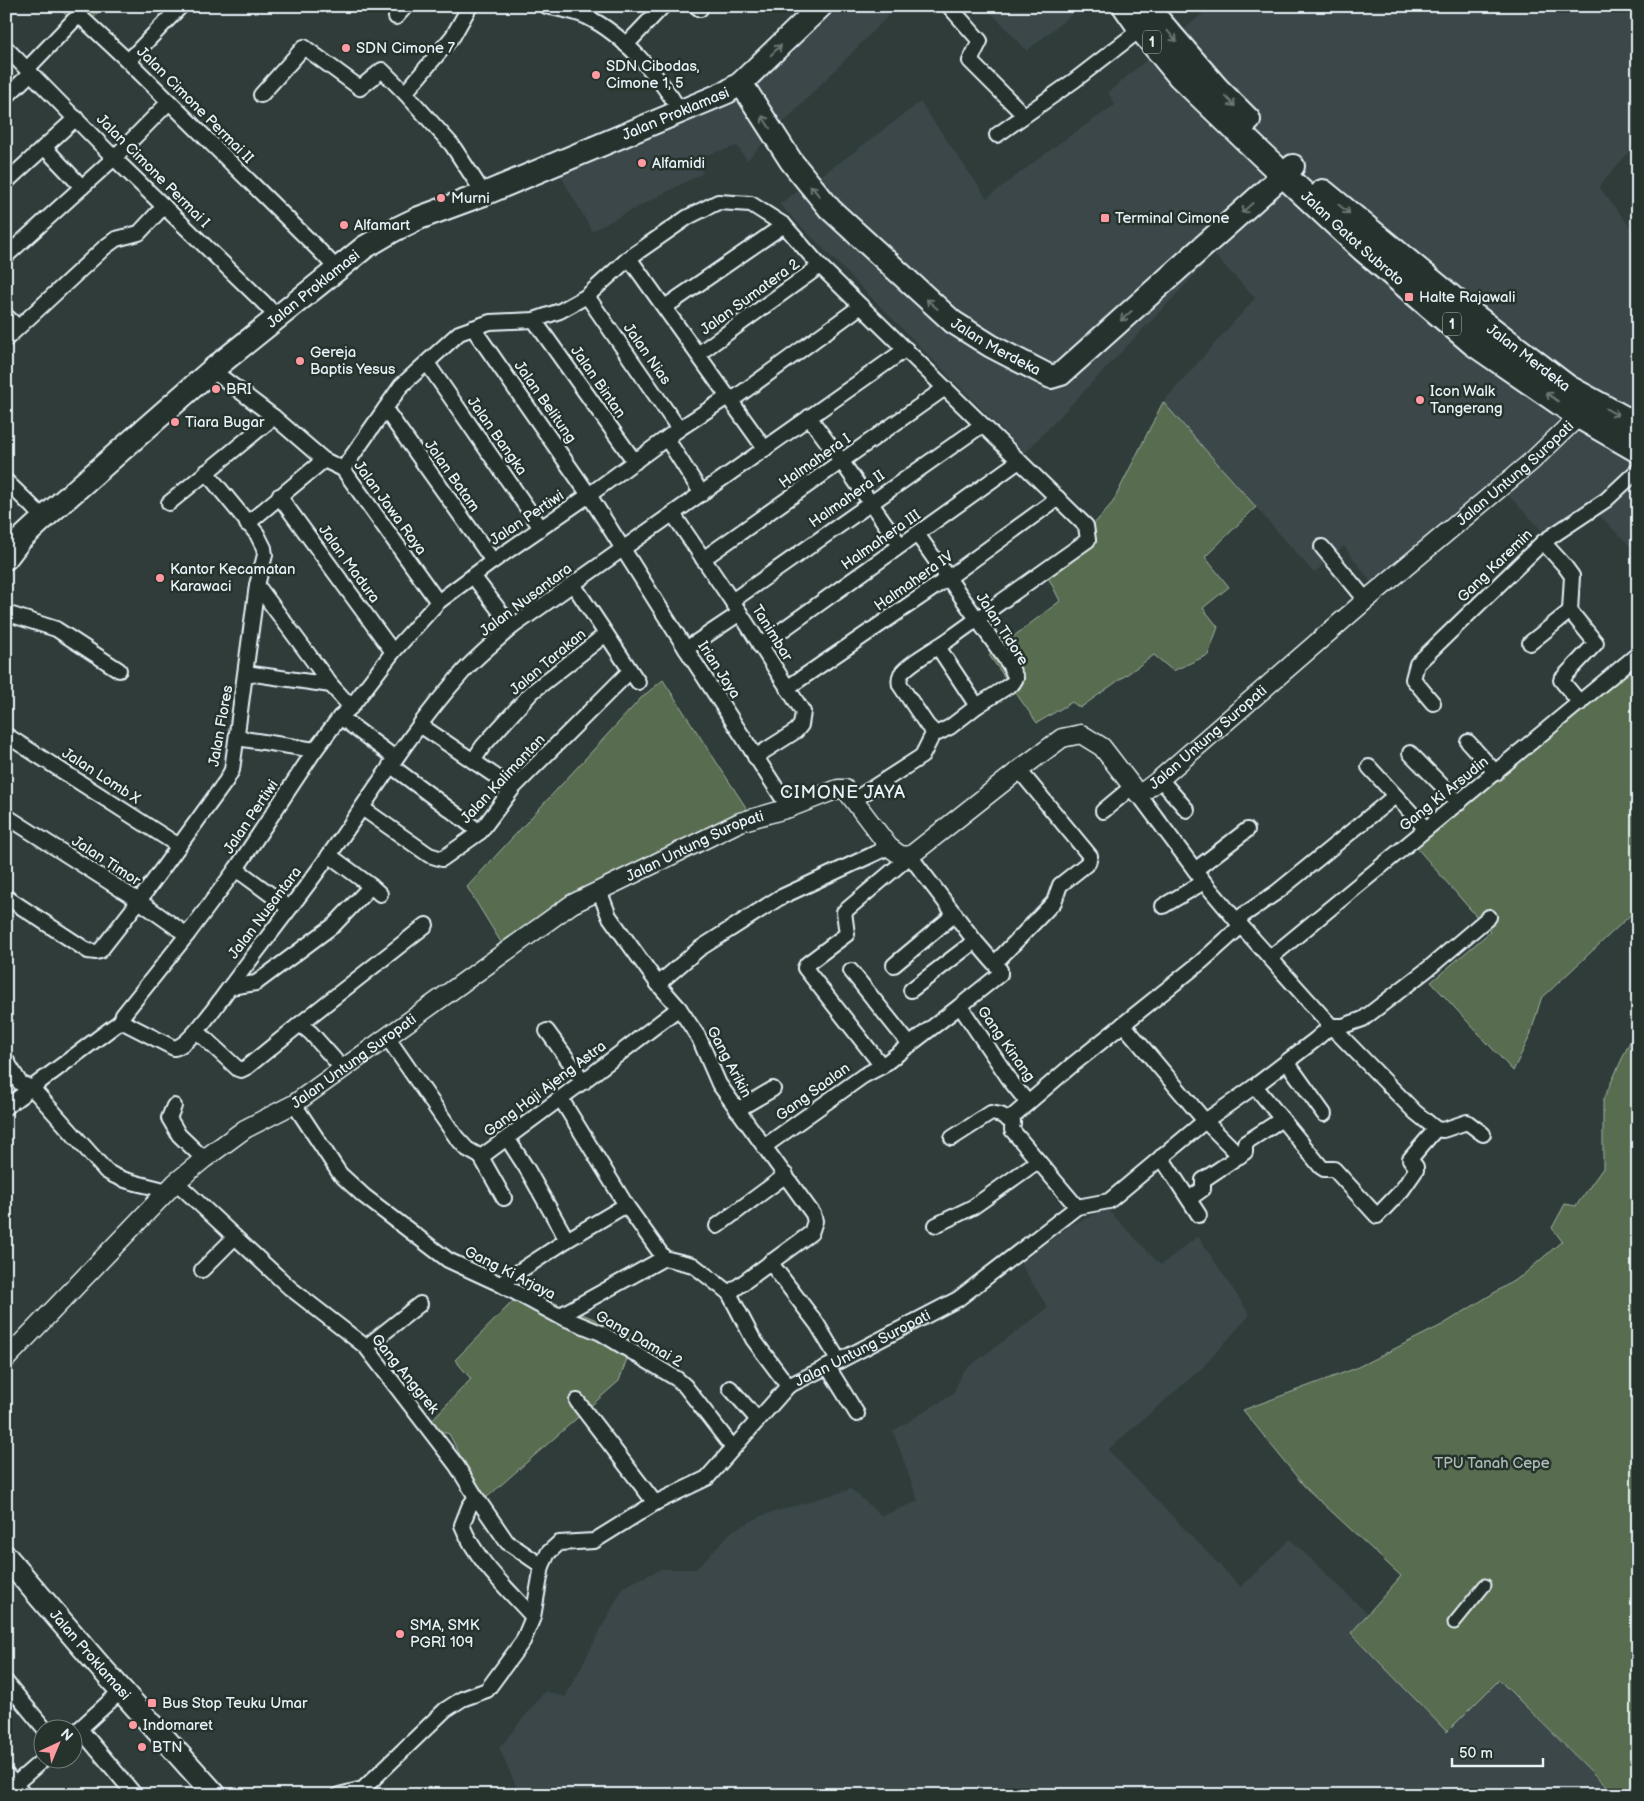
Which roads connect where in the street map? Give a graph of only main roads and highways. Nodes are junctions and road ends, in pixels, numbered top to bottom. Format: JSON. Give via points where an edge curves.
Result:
{"nodes":[{"id":1,"x":822,"y":6,"type":"edge"},
{"id":2,"x":1125,"y":6,"type":"edge"},
{"id":3,"x":1148,"y":6,"type":"edge"},
{"id":4,"x":741,"y":83,"type":"junction"},
{"id":5,"x":1289,"y":171,"type":"junction"},
{"id":6,"x":1638,"y":426,"type":"edge"},
{"id":7,"x":1638,"y":450,"type":"edge"},
{"id":8,"x":6,"y":558,"type":"edge"},
{"id":9,"x":6,"y":1558,"type":"edge"},
{"id":10,"x":215,"y":1795,"type":"edge"}],
"edges":[{"from":4,"to":1,"type":"main road","name":"Jalan Proklamasi","one_way":true},
{"from":2,"to":5,"type":"highway","name":"Jalan Gatot Subroto","number":"1","via":[[1180,76]]},
{"from":3,"to":5,"type":"highway","name":"Jalan Merdeka","number":"1","one_way":true},
{"from":5,"to":4,"type":"main road","name":"Jalan Merdeka","one_way":true,"via":[[1061,374],[1051,377],[953,322],[830,209],[791,161]]},
{"from":4,"to":8,"type":"main road","name":"Jalan Proklamasi","via":[[711,100],[419,218],[366,247],[212,370],[44,518]]},
{"from":5,"to":6,"type":"highway","name":"Jalan Merdeka","number":"1","one_way":true,"via":[[1567,387]]},
{"from":7,"to":5,"type":"highway","name":"Jalan Gatot Subroto","number":"1","one_way":true,"via":[[1579,416],[1473,343],[1363,249]]},
{"from":9,"to":10,"type":"main road","name":"Jalan Proklamasi"}]}
